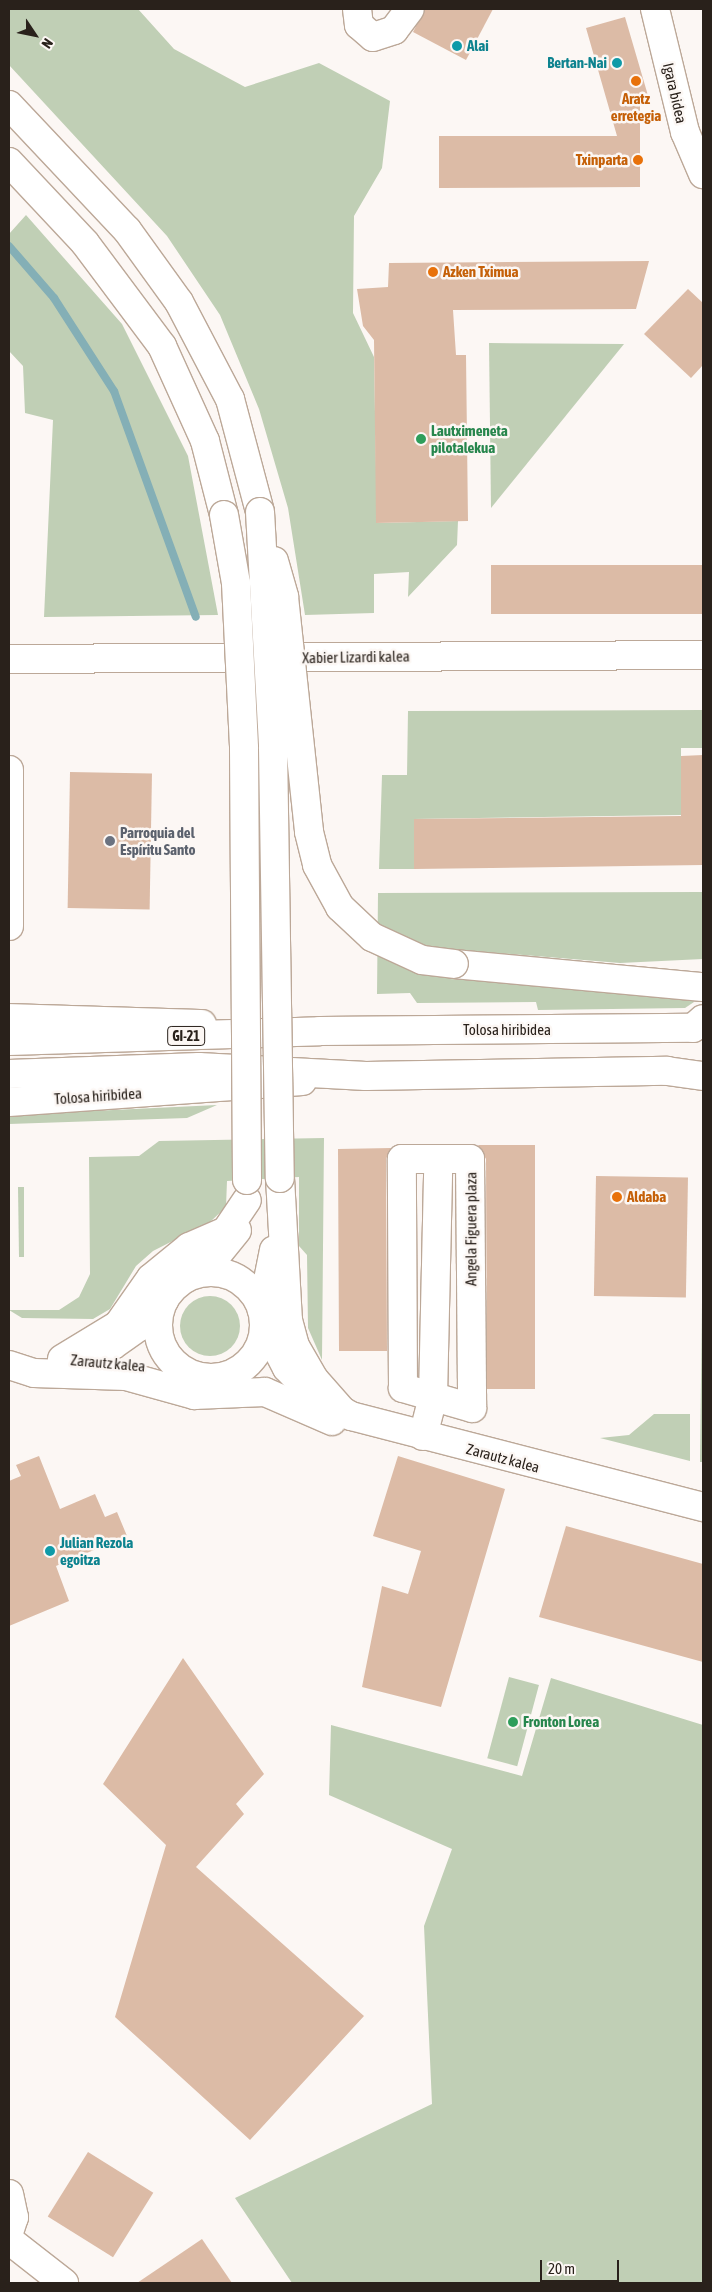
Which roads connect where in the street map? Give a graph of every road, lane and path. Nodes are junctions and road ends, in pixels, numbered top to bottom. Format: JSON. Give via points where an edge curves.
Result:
{"nodes":[{"id":1,"x":357,"y":9,"type":"edge"},
{"id":2,"x":410,"y":9,"type":"edge"},
{"id":3,"x":655,"y":9,"type":"edge"},
{"id":4,"x":9,"y":105,"type":"edge"},
{"id":5,"x":9,"y":162,"type":"edge"},
{"id":6,"x":703,"y":174,"type":"edge"},
{"id":7,"x":260,"y":512,"type":"junction"},
{"id":8,"x":703,"y":655,"type":"edge"},
{"id":9,"x":9,"y":659,"type":"edge"},
{"id":10,"x":9,"y":770,"type":"edge"},
{"id":11,"x":9,"y":926,"type":"edge"},
{"id":12,"x":703,"y":972,"type":"edge"},
{"id":13,"x":647,"y":980,"type":"junction"},
{"id":14,"x":703,"y":988,"type":"edge"},
{"id":15,"x":9,"y":1018,"type":"edge"},
{"id":16,"x":700,"y":1025,"type":"edge"},
{"id":17,"x":320,"y":1032,"type":"junction"},
{"id":18,"x":9,"y":1041,"type":"edge"},
{"id":19,"x":9,"y":1074,"type":"edge"},
{"id":20,"x":366,"y":1076,"type":"junction"},
{"id":21,"x":703,"y":1076,"type":"edge"},
{"id":22,"x":9,"y":1102,"type":"edge"},
{"id":23,"x":438,"y":1174,"type":"dead end"},
{"id":24,"x":280,"y":1178,"type":"junction"},
{"id":25,"x":247,"y":1190,"type":"junction"},
{"id":26,"x":186,"y":1278,"type":"junction"},
{"id":27,"x":164,"y":1299,"type":"junction"},
{"id":28,"x":263,"y":1318,"type":"junction"},
{"id":29,"x":9,"y":1358,"type":"edge"},
{"id":30,"x":62,"y":1359,"type":"junction"},
{"id":31,"x":9,"y":1365,"type":"edge"},
{"id":32,"x":184,"y":1372,"type":"junction"},
{"id":33,"x":232,"y":1375,"type":"junction"},
{"id":34,"x":310,"y":1392,"type":"junction"},
{"id":35,"x":434,"y":1396,"type":"junction"},
{"id":36,"x":344,"y":1413,"type":"junction"},
{"id":37,"x":384,"y":1427,"type":"junction"},
{"id":38,"x":423,"y":1436,"type":"junction"},
{"id":39,"x":703,"y":1507,"type":"edge"},
{"id":40,"x":9,"y":2194,"type":"edge"},
{"id":41,"x":9,"y":2232,"type":"edge"},
{"id":42,"x":9,"y":2240,"type":"edge"},
{"id":43,"x":64,"y":2283,"type":"edge"}],
"edges":[{"from":1,"to":2,"type":"main road","via":[[359,25],[373,37],[394,30]]},
{"from":3,"to":6,"type":"main road","name":"Igara bidea","via":[[684,132]]},
{"from":4,"to":7,"type":"main road","via":[[127,230],[179,302],[230,399]]},
{"from":5,"to":25,"type":"main road","bridge":true,"via":[[85,243],[162,346],[205,441],[224,515],[236,583],[244,749]]},
{"from":7,"to":13,"type":"main road","bridge":true,"via":[[284,598],[309,832],[317,865],[340,908],[372,937],[422,960]]},
{"from":7,"to":24,"type":"main road","bridge":true,"via":[[273,748]]},
{"from":8,"to":9,"type":"main road","name":"Xabier Lizardi kalea"},
{"from":10,"to":11,"type":"main road"},
{"from":12,"to":13,"type":"main road"},
{"from":13,"to":14,"type":"main road"},
{"from":15,"to":17,"type":"main road","name":"Tolosa hiribidea"},
{"from":16,"to":17,"type":"main road","name":"Tolosa hiribidea"},
{"from":17,"to":18,"type":"main road","name":"Tolosa hiribidea","number":"GI-21"},
{"from":19,"to":20,"type":"main road","name":"Tolosa hiribidea","number":"GI-21","via":[[199,1067]]},
{"from":20,"to":21,"type":"main road","name":"Tolosa hiribidea","via":[[667,1071]]},
{"from":20,"to":22,"type":"main road","name":"Tolosa hiribidea"},
{"from":23,"to":35,"type":"main road"},
{"from":24,"to":28,"type":"main road","via":[[273,1264]]},
{"from":24,"to":36,"type":"main road","via":[[288,1320],[295,1346],[314,1379]]},
{"from":25,"to":26,"type":"main road","via":[[234,1236],[213,1260]]},
{"from":25,"to":30,"type":"main road","via":[[226,1231],[189,1247],[151,1278],[118,1325]]},
{"from":26,"to":27,"type":"main road"},
{"from":26,"to":28,"type":"main road","via":[[209,1272],[232,1276],[246,1284]]},
{"from":27,"to":30,"type":"main road","name":"Zarautz kalea","via":[[139,1327],[113,1345]]},
{"from":27,"to":32,"type":"main road","via":[[157,1332],[171,1362]]},
{"from":28,"to":33,"type":"main road","via":[[255,1355]]},
{"from":28,"to":34,"type":"main road","name":"Zarautz kalea","via":[[287,1368]]},
{"from":29,"to":30,"type":"main road","name":"Zarautz kalea"},
{"from":30,"to":32,"type":"main road","name":"Zarautz kalea"},
{"from":31,"to":37,"type":"main road","via":[[34,1374],[126,1376],[194,1395],[265,1392],[360,1431]]},
{"from":32,"to":33,"type":"main road","via":[[208,1378]]},
{"from":33,"to":34,"type":"main road","name":"Zarautz kalea"},
{"from":34,"to":36,"type":"main road","name":"Zarautz kalea"},
{"from":35,"to":35,"type":"main road","name":"Angela Figuera plaza","via":[[472,1408],[470,1159],[402,1159],[403,1388]]},
{"from":35,"to":38,"type":"main road"},
{"from":36,"to":37,"type":"main road","name":"Zarautz kalea"},
{"from":37,"to":38,"type":"main road","name":"Zarautz kalea"},
{"from":38,"to":39,"type":"main road","name":"Zarautz kalea"},
{"from":40,"to":41,"type":"main road","via":[[14,2217]]},
{"from":42,"to":43,"type":"main road"}]}
